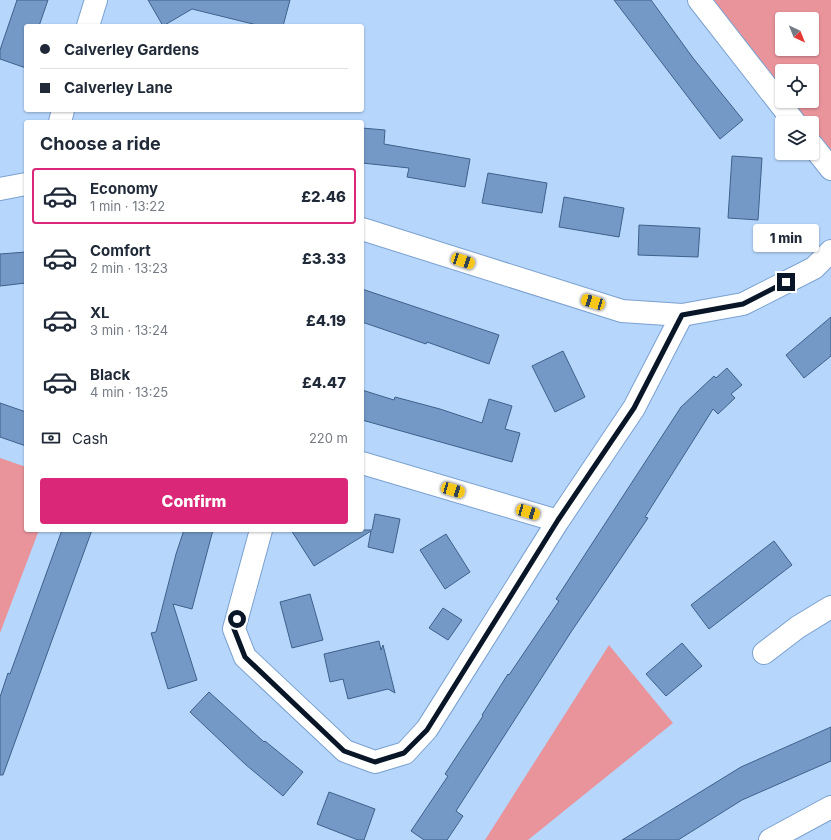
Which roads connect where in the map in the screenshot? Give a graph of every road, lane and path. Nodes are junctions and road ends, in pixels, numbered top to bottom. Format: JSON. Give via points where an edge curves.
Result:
{"nodes":[{"id":1,"x":96,"y":0,"type":"edge"},
{"id":2,"x":699,"y":0,"type":"edge"},
{"id":3,"x":89,"y":24,"type":"edge"},
{"id":4,"x":790,"y":116,"type":"edge"},
{"id":5,"x":819,"y":154,"type":"edge"},
{"id":6,"x":831,"y":169,"type":"edge"},
{"id":7,"x":24,"y":184,"type":"edge"},
{"id":8,"x":0,"y":189,"type":"edge"},
{"id":9,"x":364,"y":230,"type":"edge"},
{"id":10,"x":831,"y":251,"type":"edge"},
{"id":11,"x":682,"y":315,"type":"junction"},
{"id":12,"x":364,"y":464,"type":"edge"},
{"id":13,"x":558,"y":520,"type":"junction"},
{"id":14,"x":260,"y":532,"type":"edge"},
{"id":15,"x":831,"y":607,"type":"edge"},
{"id":16,"x":764,"y":653,"type":"dead end"},
{"id":17,"x":831,"y":808,"type":"edge"},
{"id":18,"x":770,"y":840,"type":"edge"}],
"edges":[{"from":1,"to":3,"type":"street"},
{"from":2,"to":4,"type":"street"},
{"from":5,"to":6,"type":"street"},
{"from":7,"to":8,"type":"street"},
{"from":9,"to":11,"type":"street","via":[[622,311]]},
{"from":10,"to":11,"type":"street","via":[[814,268],[743,304]]},
{"from":11,"to":13,"type":"street","via":[[634,408]]},
{"from":12,"to":13,"type":"street"},
{"from":13,"to":14,"type":"street","via":[[427,730],[404,753],[375,762],[344,751],[245,657],[234,629]]},
{"from":15,"to":16,"type":"street","via":[[798,627]]},
{"from":17,"to":18,"type":"street"}]}
